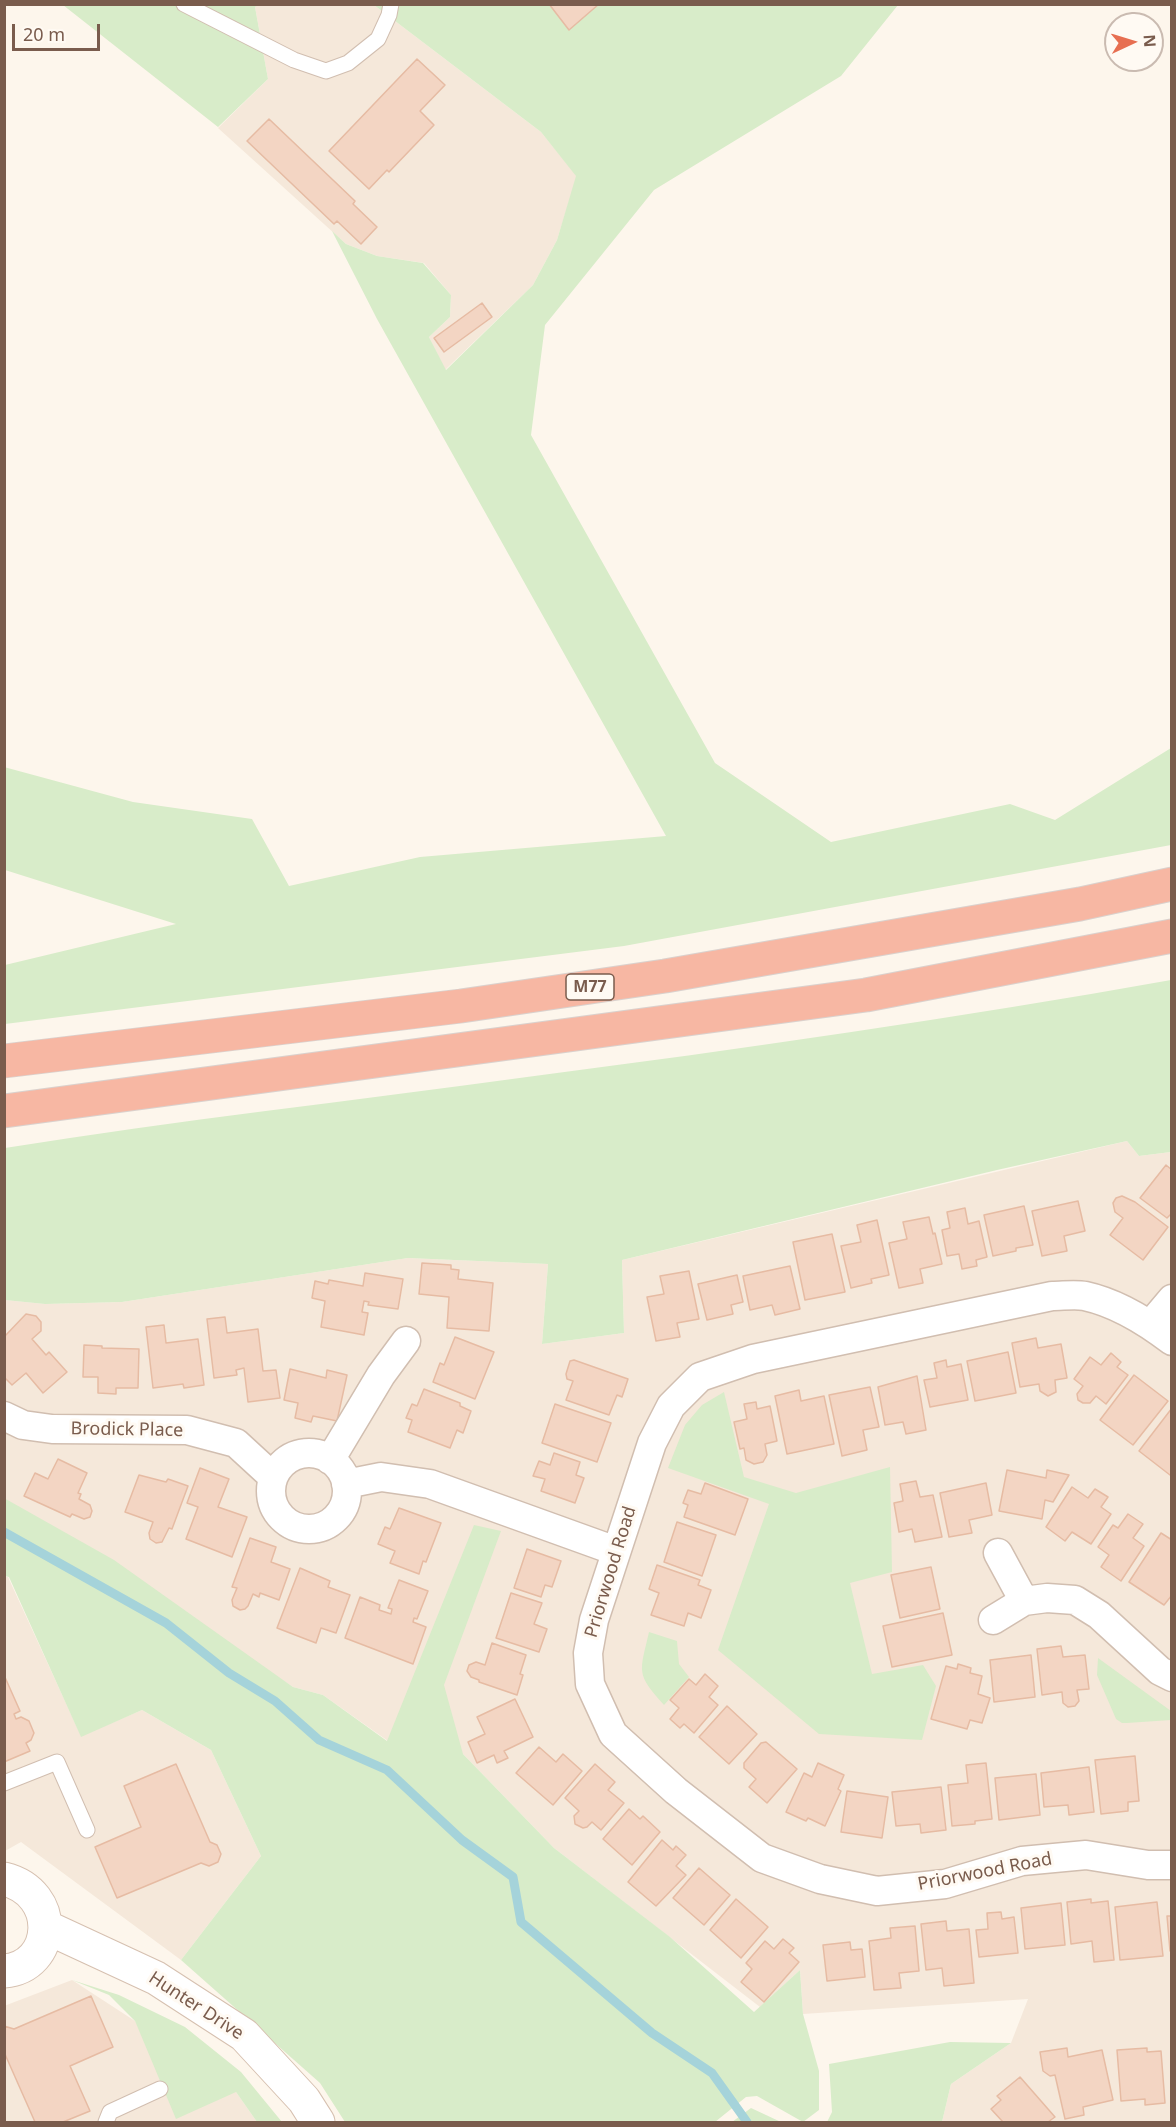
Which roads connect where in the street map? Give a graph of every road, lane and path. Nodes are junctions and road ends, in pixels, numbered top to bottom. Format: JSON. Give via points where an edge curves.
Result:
{"nodes":[{"id":1,"x":184,"y":4,"type":"edge"},
{"id":2,"x":391,"y":4,"type":"edge"},
{"id":3,"x":1172,"y":884,"type":"edge"},
{"id":4,"x":1172,"y":936,"type":"edge"},
{"id":5,"x":4,"y":1061,"type":"edge"},
{"id":6,"x":4,"y":1111,"type":"edge"},
{"id":7,"x":1172,"y":1299,"type":"edge"},
{"id":8,"x":1161,"y":1333,"type":"edge"},
{"id":9,"x":406,"y":1341,"type":"dead end"},
{"id":10,"x":4,"y":1416,"type":"edge"},
{"id":11,"x":330,"y":1460,"type":"junction"},
{"id":12,"x":273,"y":1478,"type":"junction"},
{"id":13,"x":346,"y":1484,"type":"junction"},
{"id":14,"x":616,"y":1551,"type":"junction"},
{"id":15,"x":998,"y":1553,"type":"dead end"},
{"id":16,"x":1024,"y":1600,"type":"junction"},
{"id":17,"x":993,"y":1620,"type":"dead end"},
{"id":18,"x":1172,"y":1677,"type":"edge"},
{"id":19,"x":4,"y":1783,"type":"edge"},
{"id":20,"x":87,"y":1830,"type":"dead end"},
{"id":21,"x":1172,"y":1865,"type":"edge"},
{"id":22,"x":4,"y":1879,"type":"edge"},
{"id":23,"x":46,"y":1927,"type":"junction"},
{"id":24,"x":4,"y":1971,"type":"edge"},
{"id":25,"x":160,"y":2089,"type":"dead end"},
{"id":26,"x":106,"y":2122,"type":"edge"},
{"id":27,"x":318,"y":2122,"type":"edge"}],
"edges":[{"from":1,"to":2,"type":"lane","via":[[294,60],[327,71],[348,63],[378,39]]},
{"from":3,"to":5,"type":"highway","number":"M77","via":[[1080,904],[665,976],[461,1006]]},
{"from":4,"to":6,"type":"highway","via":[[866,995]]},
{"from":7,"to":8,"type":"street"},
{"from":8,"to":14,"type":"street","name":"Priorwood Road","via":[[1114,1305],[1083,1296],[1052,1296],[753,1359],[700,1377],[671,1406],[652,1443]]},
{"from":9,"to":11,"type":"street"},
{"from":10,"to":12,"type":"street","name":"Brodick Place","via":[[23,1425],[52,1429],[187,1430],[236,1443]]},
{"from":11,"to":12,"type":"street","via":[[312,1453],[300,1454],[279,1467]]},
{"from":11,"to":13,"type":"street"},
{"from":12,"to":13,"type":"street","via":[[272,1503],[287,1523],[298,1528],[323,1526],[334,1519],[342,1509]]},
{"from":13,"to":14,"type":"street","via":[[381,1477],[430,1484]]},
{"from":14,"to":21,"type":"street","name":"Priorwood Road","via":[[588,1653],[590,1684],[613,1734],[676,1791],[762,1858],[820,1879],[877,1891],[945,1884],[1022,1861],[1086,1855]]},
{"from":15,"to":16,"type":"street"},
{"from":16,"to":17,"type":"street"},
{"from":16,"to":18,"type":"street","via":[[1075,1600],[1099,1615],[1160,1671]]},
{"from":19,"to":20,"type":"lane","via":[[57,1762]]},
{"from":22,"to":23,"type":"street","via":[[18,1882],[39,1900]]},
{"from":23,"to":24,"type":"street","via":[[35,1954],[24,1965]]},
{"from":23,"to":27,"type":"street","name":"Hunter Drive","via":[[156,1978],[244,2035],[304,2100]]},
{"from":25,"to":26,"type":"lane","via":[[110,2112]]}]}
